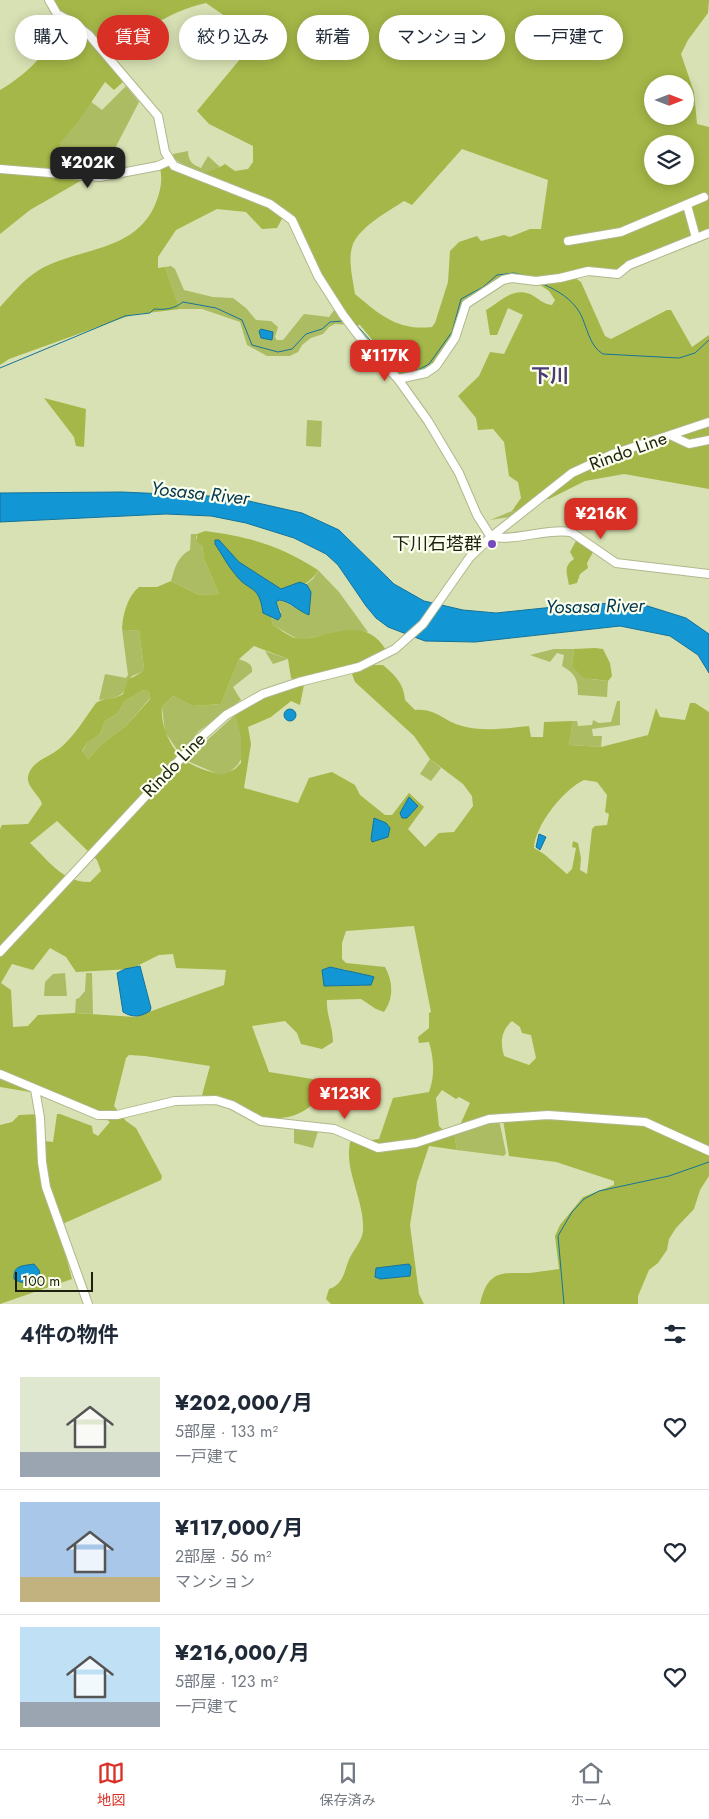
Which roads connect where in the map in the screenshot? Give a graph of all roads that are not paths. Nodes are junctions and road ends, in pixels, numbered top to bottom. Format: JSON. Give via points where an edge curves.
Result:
{"nodes":[{"id":1,"x":49,"y":0,"type":"edge"},
{"id":2,"x":169,"y":161,"type":"junction"},
{"id":3,"x":0,"y":169,"type":"edge"},
{"id":4,"x":704,"y":197,"type":"dead end"},
{"id":5,"x":687,"y":205,"type":"junction"},
{"id":6,"x":709,"y":233,"type":"edge"},
{"id":7,"x":696,"y":238,"type":"junction"},
{"id":8,"x":568,"y":241,"type":"dead end"},
{"id":9,"x":398,"y":379,"type":"junction"},
{"id":10,"x":709,"y":422,"type":"edge"},
{"id":11,"x":672,"y":436,"type":"junction"},
{"id":12,"x":709,"y":440,"type":"edge"},
{"id":13,"x":491,"y":537,"type":"junction"},
{"id":14,"x":709,"y":574,"type":"edge"},
{"id":15,"x":0,"y":952,"type":"edge"},
{"id":16,"x":0,"y":1074,"type":"edge"},
{"id":17,"x":35,"y":1089,"type":"junction"},
{"id":18,"x":709,"y":1151,"type":"edge"},
{"id":19,"x":88,"y":1304,"type":"edge"}],
"edges":[{"from":1,"to":2,"type":"street","via":[[57,14],[89,36],[158,116]]},
{"from":2,"to":3,"type":"street","via":[[100,178]]},
{"from":2,"to":9,"type":"street","via":[[180,170],[270,204],[292,220],[318,276],[343,315]]},
{"from":4,"to":5,"type":"street"},
{"from":5,"to":7,"type":"street"},
{"from":5,"to":8,"type":"street","via":[[621,232]]},
{"from":6,"to":7,"type":"street"},
{"from":7,"to":9,"type":"street","via":[[629,265],[618,274],[588,271],[536,281],[503,280],[466,304],[455,338],[436,366],[426,373]]},
{"from":9,"to":13,"type":"street","via":[[450,458]]},
{"from":10,"to":11,"type":"street","name":"Rindo Line"},
{"from":11,"to":12,"type":"street","via":[[689,444]]},
{"from":11,"to":13,"type":"street","name":"Rindo Line","via":[[591,462]]},
{"from":13,"to":14,"type":"street","via":[[516,538],[571,532],[616,563]]},
{"from":13,"to":15,"type":"street","name":"Rindo Line","via":[[464,563],[423,624],[387,656],[263,694],[226,714],[199,738]]},
{"from":16,"to":17,"type":"street"},
{"from":17,"to":18,"type":"street","via":[[98,1115],[117,1115],[175,1101],[216,1100],[232,1104],[261,1121],[334,1129],[378,1148],[416,1142],[489,1119],[548,1115],[645,1122]]},
{"from":17,"to":19,"type":"street","via":[[46,1187]]}]}
